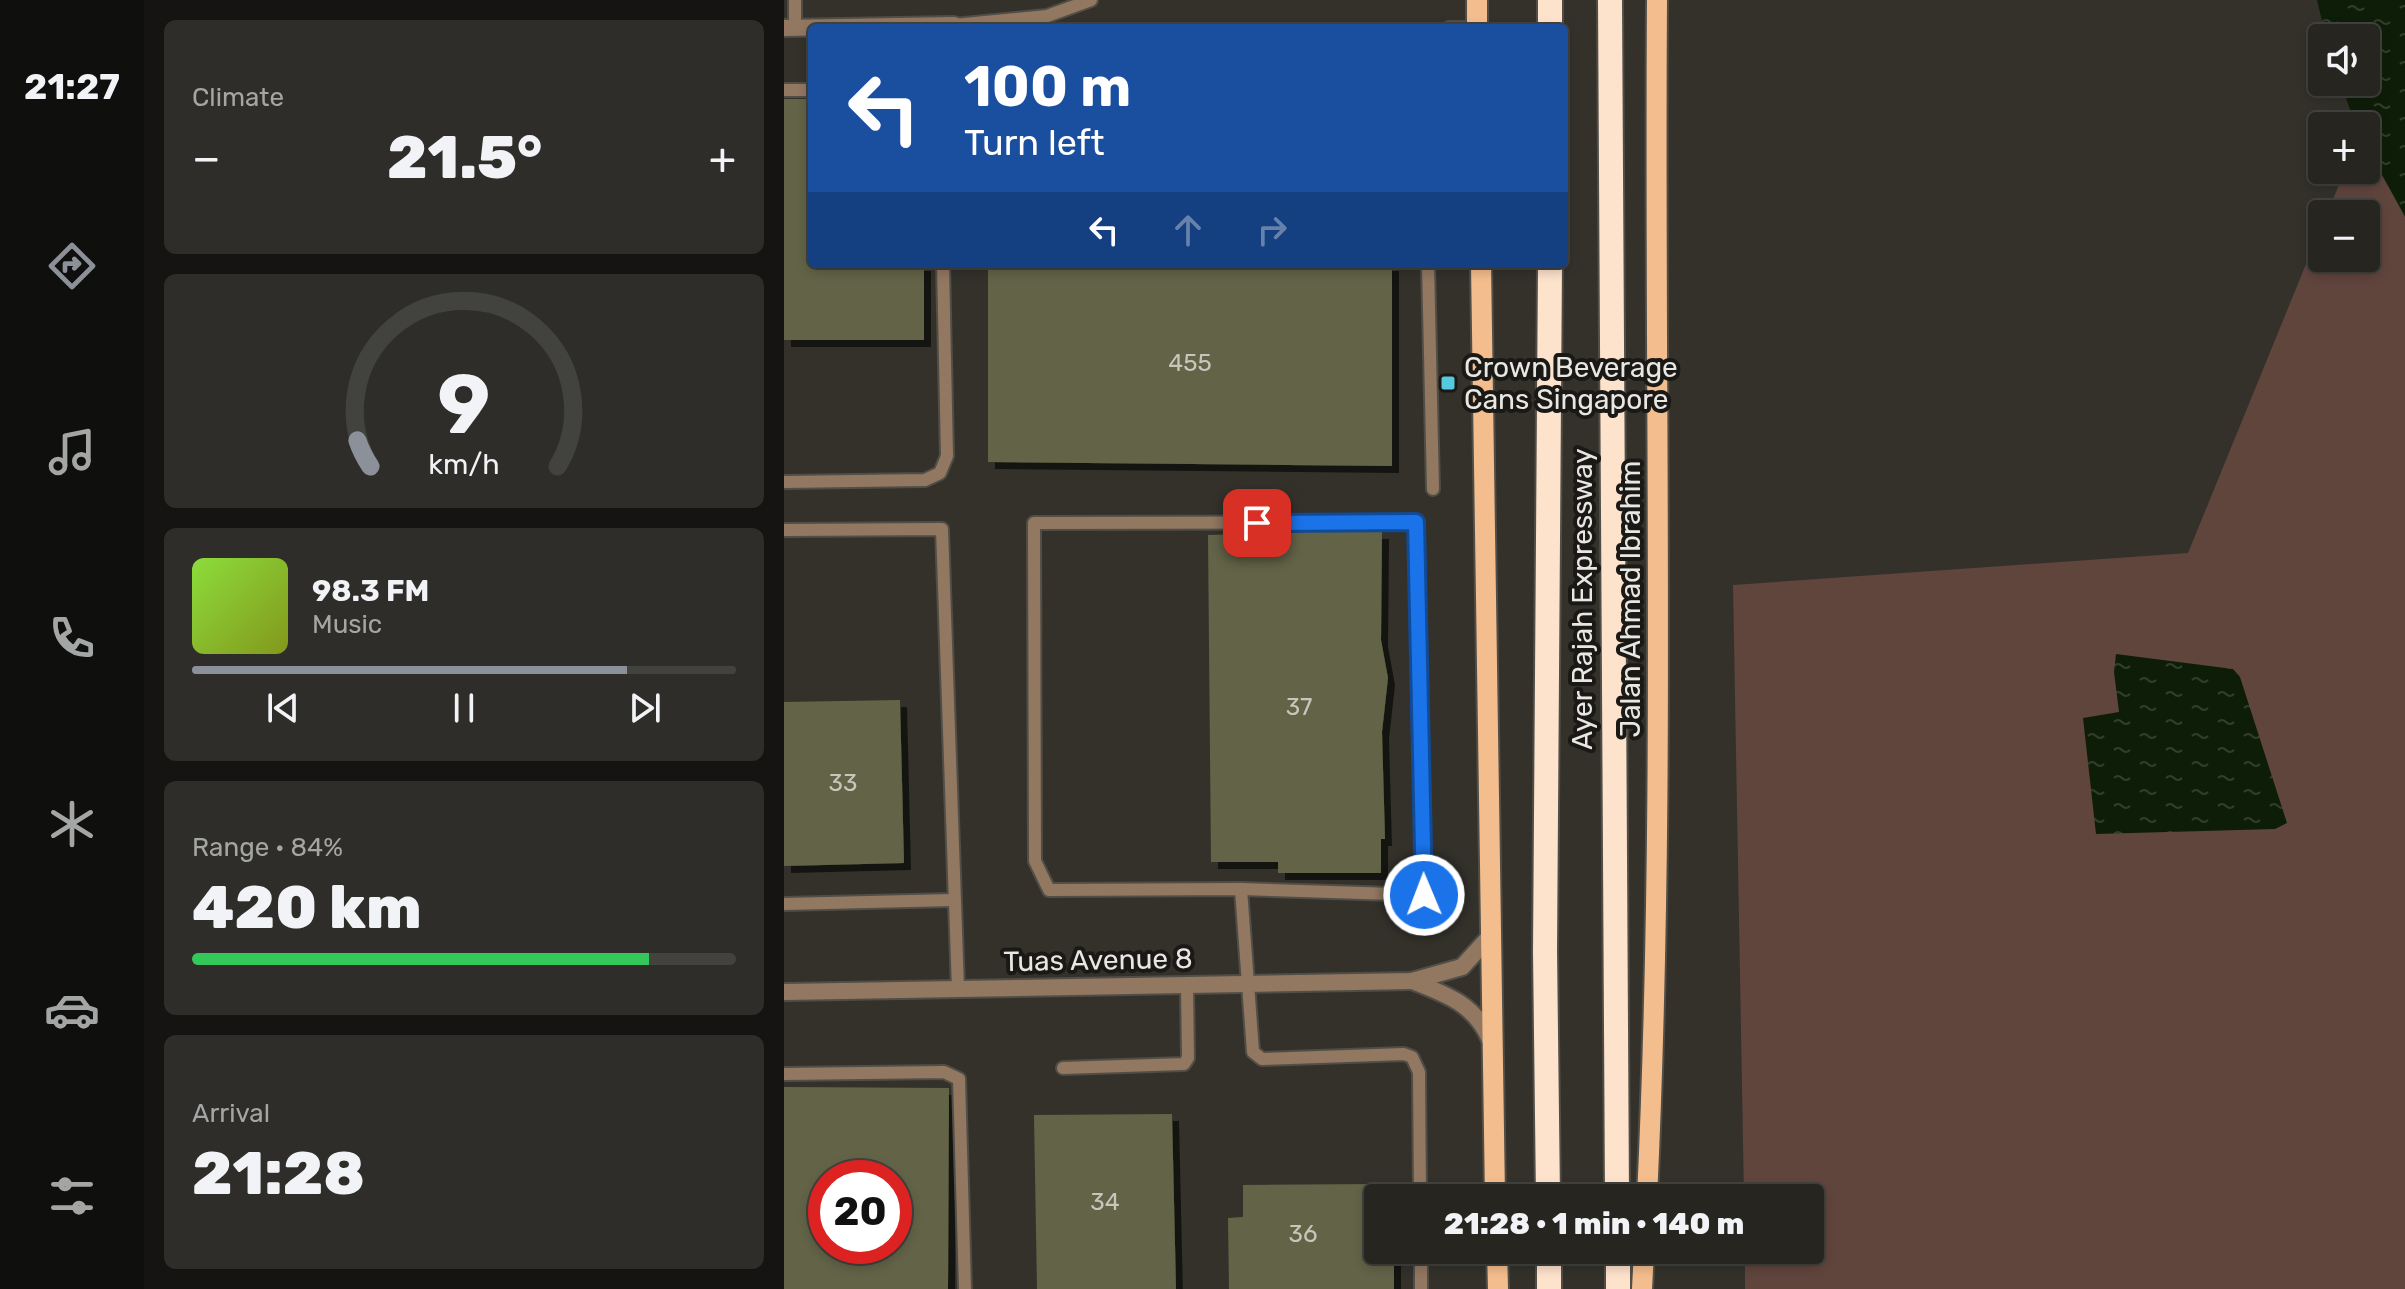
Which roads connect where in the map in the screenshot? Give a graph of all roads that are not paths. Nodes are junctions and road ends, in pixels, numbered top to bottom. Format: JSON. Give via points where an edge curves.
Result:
{"nodes":[{"id":1,"x":795,"y":0,"type":"edge"},
{"id":2,"x":1091,"y":0,"type":"edge"},
{"id":3,"x":1477,"y":0,"type":"edge"},
{"id":4,"x":1550,"y":0,"type":"edge"},
{"id":5,"x":1610,"y":0,"type":"edge"},
{"id":6,"x":1657,"y":0,"type":"edge"},
{"id":7,"x":964,"y":24,"type":"edge"},
{"id":8,"x":1477,"y":24,"type":"edge"},
{"id":9,"x":1550,"y":24,"type":"edge"},
{"id":10,"x":789,"y":28,"type":"edge"},
{"id":11,"x":784,"y":90,"type":"edge"},
{"id":12,"x":808,"y":90,"type":"edge"},
{"id":13,"x":943,"y":268,"type":"edge"},
{"id":14,"x":1428,"y":268,"type":"edge"},
{"id":15,"x":1481,"y":268,"type":"edge"},
{"id":16,"x":1550,"y":268,"type":"edge"},
{"id":17,"x":784,"y":482,"type":"edge"},
{"id":18,"x":1433,"y":489,"type":"dead end"},
{"id":19,"x":784,"y":530,"type":"edge"},
{"id":20,"x":1241,"y":889,"type":"junction"},
{"id":21,"x":953,"y":900,"type":"junction"},
{"id":22,"x":784,"y":904,"type":"edge"},
{"id":23,"x":1493,"y":933,"type":"junction"},
{"id":24,"x":1412,"y":981,"type":"junction"},
{"id":25,"x":1246,"y":984,"type":"junction"},
{"id":26,"x":1187,"y":985,"type":"junction"},
{"id":27,"x":958,"y":989,"type":"junction"},
{"id":28,"x":784,"y":992,"type":"edge"},
{"id":29,"x":1491,"y":1044,"type":"junction"},
{"id":30,"x":1063,"y":1068,"type":"dead end"},
{"id":31,"x":784,"y":1074,"type":"edge"},
{"id":32,"x":1420,"y":1184,"type":"edge"},
{"id":33,"x":1495,"y":1184,"type":"edge"},
{"id":34,"x":1548,"y":1184,"type":"edge"},
{"id":35,"x":1617,"y":1184,"type":"edge"},
{"id":36,"x":1647,"y":1184,"type":"edge"},
{"id":37,"x":1421,"y":1264,"type":"edge"},
{"id":38,"x":1497,"y":1264,"type":"edge"},
{"id":39,"x":1549,"y":1264,"type":"edge"},
{"id":40,"x":1618,"y":1264,"type":"edge"},
{"id":41,"x":1643,"y":1264,"type":"edge"},
{"id":42,"x":965,"y":1289,"type":"edge"},
{"id":43,"x":1421,"y":1289,"type":"edge"},
{"id":44,"x":1498,"y":1289,"type":"edge"},
{"id":45,"x":1549,"y":1289,"type":"edge"},
{"id":46,"x":1618,"y":1289,"type":"edge"},
{"id":47,"x":1642,"y":1289,"type":"edge"}],
"edges":[{"from":1,"to":10,"type":"lane"},
{"from":2,"to":7,"type":"lane","via":[[1047,16]]},
{"from":3,"to":8,"type":"main road"},
{"from":4,"to":9,"type":"highway"},
{"from":5,"to":35,"type":"highway","name":"Ayer Rajah Expressway"},
{"from":6,"to":36,"type":"main road","name":"Jalan Ahmad Ibrahim","via":[[1660,599]]},
{"from":11,"to":12,"type":"lane"},
{"from":13,"to":17,"type":"lane","via":[[947,456],[940,473],[925,480]]},
{"from":14,"to":18,"type":"lane"},
{"from":15,"to":23,"type":"main road"},
{"from":16,"to":34,"type":"highway","name":"Ayer Rajah Expressway"},
{"from":19,"to":21,"type":"lane","via":[[942,529]]},
{"from":20,"to":20,"type":"lane","via":[[1049,890],[1035,861],[1034,523],[1416,522],[1424,895]]},
{"from":20,"to":25,"type":"lane"},
{"from":21,"to":22,"type":"lane"},
{"from":21,"to":27,"type":"lane"},
{"from":23,"to":24,"type":"street","name":"Tuas Avenue 8","via":[[1462,967]]},
{"from":23,"to":29,"type":"main road"},
{"from":24,"to":25,"type":"street","name":"Tuas Avenue 8"},
{"from":24,"to":29,"type":"street","name":"Tuas Avenue 8","via":[[1473,1011]]},
{"from":25,"to":26,"type":"street","name":"Tuas Avenue 8"},
{"from":25,"to":32,"type":"lane","via":[[1249,1045],[1262,1059],[1412,1057],[1419,1072]]},
{"from":26,"to":27,"type":"street","name":"Tuas Avenue 8"},
{"from":26,"to":30,"type":"lane","via":[[1184,1064]]},
{"from":27,"to":28,"type":"street","name":"Tuas Avenue 8"},
{"from":29,"to":33,"type":"main road"},
{"from":31,"to":42,"type":"lane","via":[[944,1072],[959,1079]]},
{"from":37,"to":43,"type":"lane"},
{"from":38,"to":44,"type":"main road"},
{"from":39,"to":45,"type":"highway"},
{"from":40,"to":46,"type":"highway"},
{"from":41,"to":47,"type":"main road"}]}
